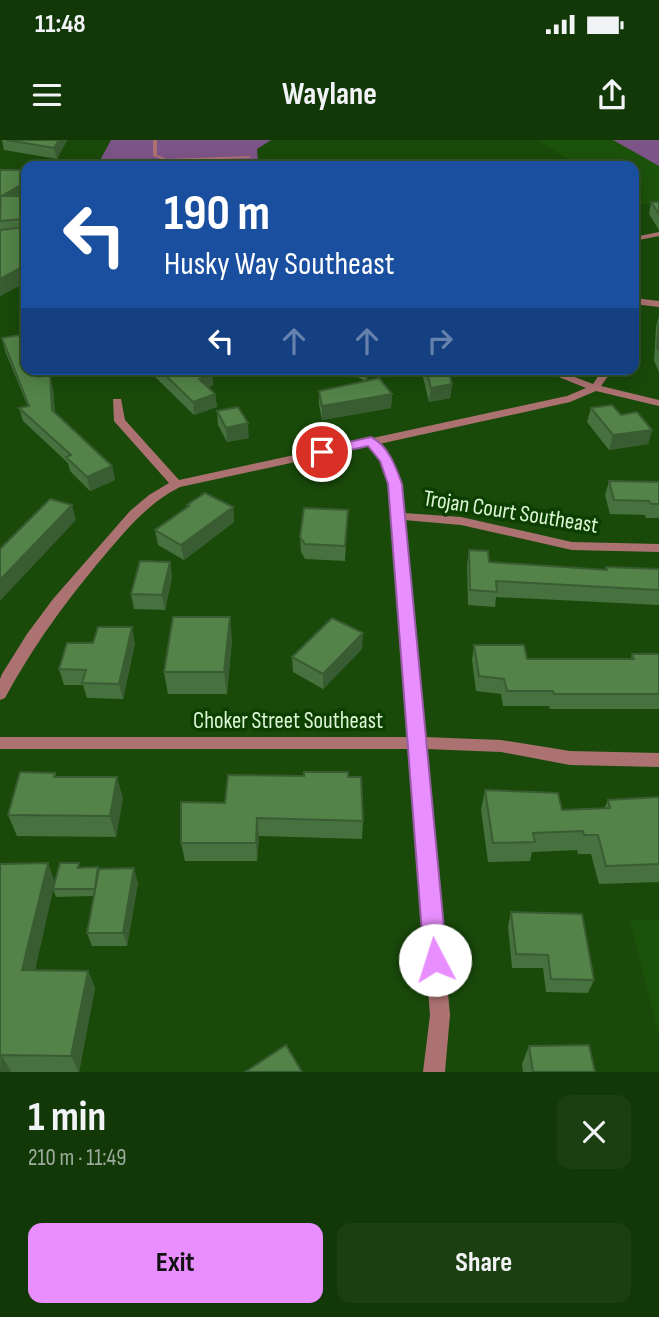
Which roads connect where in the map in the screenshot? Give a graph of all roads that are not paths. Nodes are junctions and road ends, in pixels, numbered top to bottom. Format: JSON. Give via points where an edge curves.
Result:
{"nodes":[{"id":1,"x":155,"y":140,"type":"edge"},
{"id":2,"x":249,"y":157,"type":"dead end"},
{"id":3,"x":659,"y":234,"type":"edge"},
{"id":4,"x":639,"y":238,"type":"edge"},
{"id":5,"x":639,"y":302,"type":"edge"},
{"id":6,"x":659,"y":304,"type":"edge"},
{"id":7,"x":560,"y":375,"type":"edge"},
{"id":8,"x":604,"y":375,"type":"edge"},
{"id":9,"x":595,"y":388,"type":"junction"},
{"id":10,"x":117,"y":401,"type":"dead end"},
{"id":11,"x":659,"y":403,"type":"edge"},
{"id":12,"x":371,"y":441,"type":"junction"},
{"id":13,"x":176,"y":484,"type":"junction"},
{"id":14,"x":398,"y":516,"type":"junction"},
{"id":15,"x":659,"y":548,"type":"edge"},
{"id":16,"x":0,"y":694,"type":"edge"},
{"id":17,"x":0,"y":743,"type":"edge"},
{"id":18,"x":417,"y":743,"type":"junction"},
{"id":19,"x":659,"y":760,"type":"edge"},
{"id":20,"x":435,"y":1072,"type":"edge"}],
"edges":[{"from":1,"to":2,"type":"lane","via":[[155,156],[167,160]]},
{"from":3,"to":4,"type":"street"},
{"from":5,"to":6,"type":"street"},
{"from":7,"to":9,"type":"street"},
{"from":8,"to":9,"type":"street"},
{"from":9,"to":11,"type":"street"},
{"from":9,"to":12,"type":"street","via":[[570,399]]},
{"from":10,"to":13,"type":"street","via":[[120,421]]},
{"from":12,"to":13,"type":"street"},
{"from":12,"to":14,"type":"street","via":[[392,472]]},
{"from":13,"to":16,"type":"street","via":[[137,510],[52,608]]},
{"from":14,"to":15,"type":"street","name":"Trojan Court Southeast","via":[[461,521],[572,546]]},
{"from":14,"to":18,"type":"street"},
{"from":17,"to":18,"type":"street","name":"Choker Street Southeast"},
{"from":18,"to":19,"type":"street","name":"Choker Street Southeast","via":[[501,746],[570,758]]},
{"from":18,"to":20,"type":"street","via":[[440,1015]]}]}
